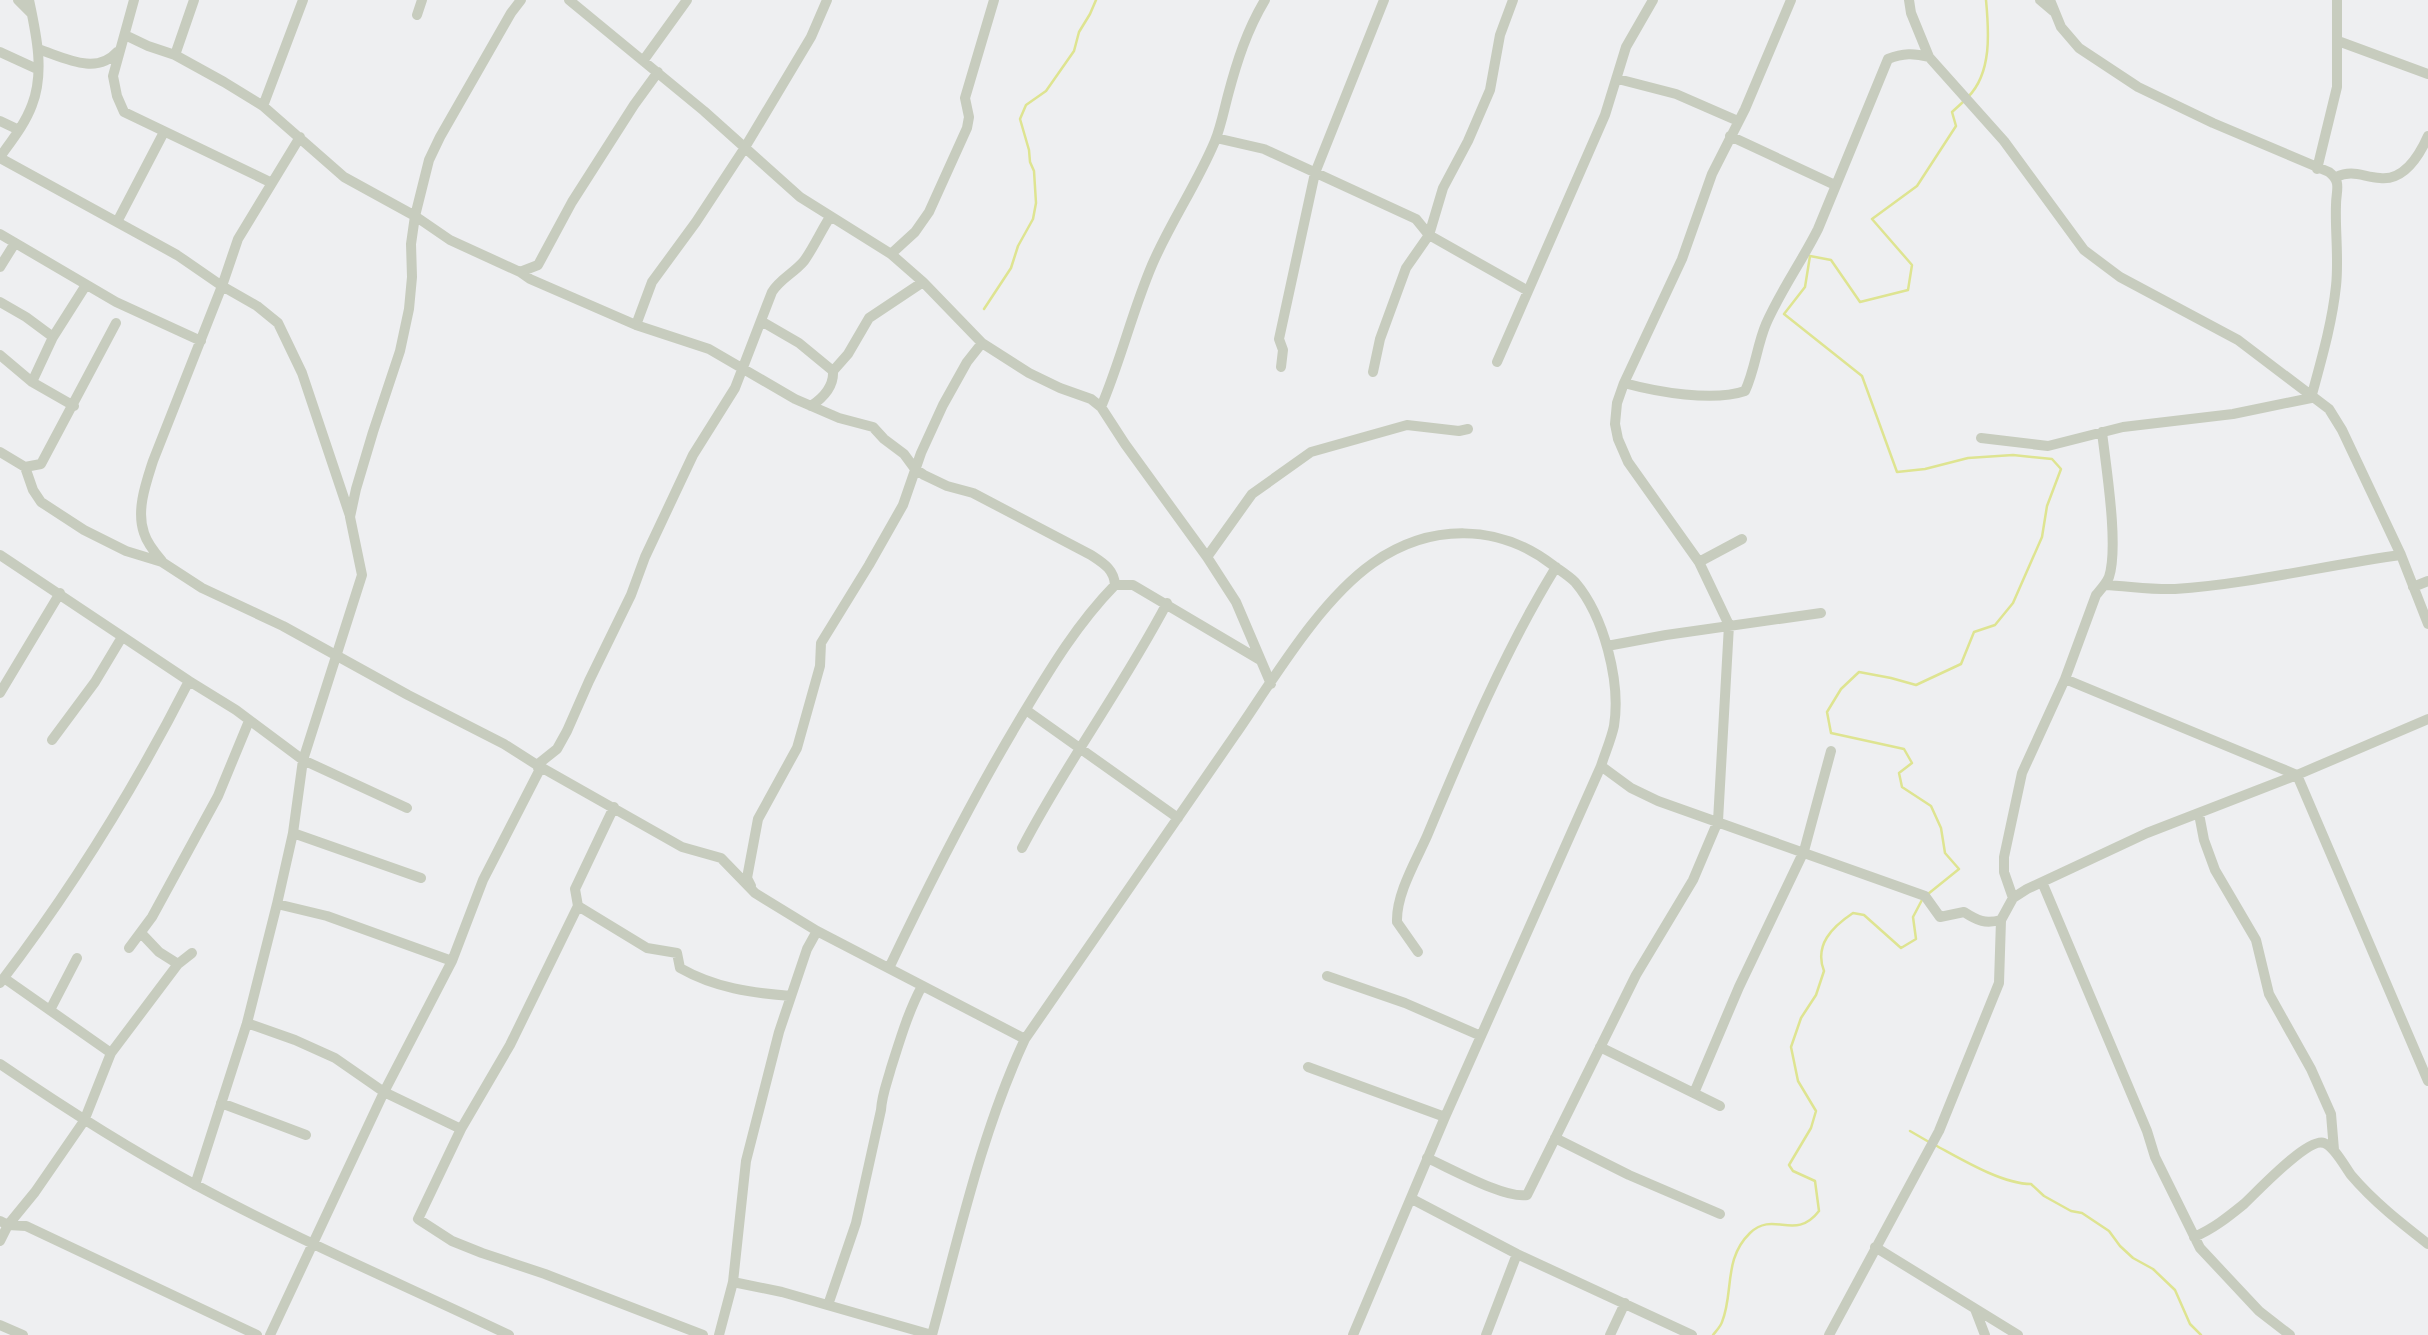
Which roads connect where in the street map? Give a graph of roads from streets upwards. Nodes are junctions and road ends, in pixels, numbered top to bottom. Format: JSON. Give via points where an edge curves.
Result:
{"nodes":[{"id":1,"x":18,"y":0,"type":"edge"},
{"id":2,"x":29,"y":0,"type":"edge"},
{"id":3,"x":134,"y":0,"type":"edge"},
{"id":4,"x":194,"y":0,"type":"edge"},
{"id":5,"x":303,"y":0,"type":"edge"},
{"id":6,"x":422,"y":0,"type":"edge"},
{"id":7,"x":521,"y":0,"type":"edge"},
{"id":8,"x":569,"y":0,"type":"edge"},
{"id":9,"x":687,"y":0,"type":"edge"},
{"id":10,"x":828,"y":0,"type":"edge"},
{"id":11,"x":994,"y":0,"type":"edge"},
{"id":12,"x":1265,"y":0,"type":"edge"},
{"id":13,"x":1384,"y":0,"type":"edge"},
{"id":14,"x":1513,"y":0,"type":"edge"},
{"id":15,"x":1653,"y":0,"type":"edge"},
{"id":16,"x":1791,"y":0,"type":"edge"},
{"id":17,"x":1909,"y":0,"type":"edge"},
{"id":18,"x":2040,"y":0,"type":"edge"},
{"id":19,"x":2050,"y":0,"type":"edge"},
{"id":20,"x":2337,"y":0,"type":"edge"},
{"id":21,"x":2054,"y":11,"type":"junction"},
{"id":22,"x":417,"y":15,"type":"dead end"},
{"id":23,"x":34,"y":16,"type":"junction"},
{"id":24,"x":125,"y":35,"type":"junction"},
{"id":25,"x":2338,"y":41,"type":"junction"},
{"id":26,"x":38,"y":49,"type":"junction"},
{"id":27,"x":120,"y":49,"type":"junction"},
{"id":28,"x":0,"y":52,"type":"edge"},
{"id":29,"x":175,"y":55,"type":"junction"},
{"id":30,"x":1929,"y":57,"type":"junction"},
{"id":31,"x":643,"y":61,"type":"junction"},
{"id":32,"x":37,"y":69,"type":"junction"},
{"id":33,"x":658,"y":72,"type":"junction"},
{"id":34,"x":2428,"y":74,"type":"edge"},
{"id":35,"x":1618,"y":79,"type":"junction"},
{"id":36,"x":263,"y":106,"type":"junction"},
{"id":37,"x":0,"y":121,"type":"edge"},
{"id":38,"x":1738,"y":121,"type":"junction"},
{"id":39,"x":19,"y":130,"type":"junction"},
{"id":40,"x":164,"y":132,"type":"junction"},
{"id":41,"x":1730,"y":136,"type":"junction"},
{"id":42,"x":2428,"y":136,"type":"edge"},
{"id":43,"x":300,"y":137,"type":"junction"},
{"id":44,"x":1216,"y":138,"type":"junction"},
{"id":45,"x":744,"y":149,"type":"junction"},
{"id":46,"x":0,"y":157,"type":"edge"},
{"id":47,"x":2317,"y":169,"type":"junction"},
{"id":48,"x":1315,"y":173,"type":"junction"},
{"id":49,"x":2336,"y":177,"type":"junction"},
{"id":50,"x":272,"y":183,"type":"junction"},
{"id":51,"x":1835,"y":184,"type":"junction"},
{"id":52,"x":415,"y":216,"type":"junction"},
{"id":53,"x":830,"y":217,"type":"junction"},
{"id":54,"x":117,"y":222,"type":"junction"},
{"id":55,"x":0,"y":234,"type":"edge"},
{"id":56,"x":1429,"y":236,"type":"junction"},
{"id":57,"x":15,"y":243,"type":"junction"},
{"id":58,"x":891,"y":254,"type":"junction"},
{"id":59,"x":0,"y":267,"type":"edge"},
{"id":60,"x":520,"y":272,"type":"junction"},
{"id":61,"x":923,"y":282,"type":"junction"},
{"id":62,"x":86,"y":285,"type":"junction"},
{"id":63,"x":222,"y":286,"type":"junction"},
{"id":64,"x":1528,"y":291,"type":"junction"},
{"id":65,"x":0,"y":302,"type":"edge"},
{"id":66,"x":761,"y":321,"type":"junction"},
{"id":67,"x":116,"y":323,"type":"dead end"},
{"id":68,"x":636,"y":325,"type":"junction"},
{"id":69,"x":52,"y":337,"type":"junction"},
{"id":70,"x":201,"y":341,"type":"junction"},
{"id":71,"x":982,"y":343,"type":"junction"},
{"id":72,"x":0,"y":355,"type":"edge"},
{"id":73,"x":1497,"y":362,"type":"dead end"},
{"id":74,"x":1281,"y":367,"type":"dead end"},
{"id":75,"x":743,"y":369,"type":"junction"},
{"id":76,"x":833,"y":371,"type":"junction"},
{"id":77,"x":1373,"y":372,"type":"dead end"},
{"id":78,"x":32,"y":382,"type":"junction"},
{"id":79,"x":1624,"y":383,"type":"junction"},
{"id":80,"x":2311,"y":397,"type":"junction"},
{"id":81,"x":74,"y":406,"type":"junction"},
{"id":82,"x":811,"y":406,"type":"junction"},
{"id":83,"x":1101,"y":407,"type":"junction"},
{"id":84,"x":1468,"y":429,"type":"dead end"},
{"id":85,"x":2102,"y":432,"type":"junction"},
{"id":86,"x":1982,"y":438,"type":"dead end"},
{"id":87,"x":0,"y":452,"type":"edge"},
{"id":88,"x":24,"y":467,"type":"junction"},
{"id":89,"x":915,"y":469,"type":"junction"},
{"id":90,"x":350,"y":517,"type":"junction"},
{"id":91,"x":1742,"y":539,"type":"dead end"},
{"id":92,"x":0,"y":555,"type":"edge"},
{"id":93,"x":2401,"y":555,"type":"junction"},
{"id":94,"x":1207,"y":557,"type":"junction"},
{"id":95,"x":162,"y":562,"type":"junction"},
{"id":96,"x":1699,"y":562,"type":"junction"},
{"id":97,"x":1556,"y":567,"type":"junction"},
{"id":98,"x":2428,"y":581,"type":"edge"},
{"id":99,"x":1115,"y":585,"type":"junction"},
{"id":100,"x":2105,"y":585,"type":"junction"},
{"id":101,"x":2413,"y":587,"type":"junction"},
{"id":102,"x":60,"y":593,"type":"junction"},
{"id":103,"x":1167,"y":603,"type":"junction"},
{"id":104,"x":1821,"y":613,"type":"dead end"},
{"id":105,"x":2428,"y":624,"type":"edge"},
{"id":106,"x":1729,"y":625,"type":"junction"},
{"id":107,"x":122,"y":637,"type":"junction"},
{"id":108,"x":1606,"y":646,"type":"junction"},
{"id":109,"x":338,"y":655,"type":"junction"},
{"id":110,"x":1260,"y":660,"type":"junction"},
{"id":111,"x":2065,"y":679,"type":"junction"},
{"id":112,"x":189,"y":681,"type":"junction"},
{"id":113,"x":1271,"y":684,"type":"junction"},
{"id":114,"x":0,"y":693,"type":"edge"},
{"id":115,"x":1026,"y":710,"type":"junction"},
{"id":116,"x":2428,"y":719,"type":"edge"},
{"id":117,"x":249,"y":721,"type":"junction"},
{"id":118,"x":52,"y":740,"type":"dead end"},
{"id":119,"x":1081,"y":747,"type":"junction"},
{"id":120,"x":1831,"y":751,"type":"dead end"},
{"id":121,"x":303,"y":760,"type":"junction"},
{"id":122,"x":537,"y":765,"type":"junction"},
{"id":123,"x":1601,"y":766,"type":"junction"},
{"id":124,"x":2297,"y":775,"type":"junction"},
{"id":125,"x":614,"y":807,"type":"junction"},
{"id":126,"x":407,"y":808,"type":"dead end"},
{"id":127,"x":2199,"y":814,"type":"junction"},
{"id":128,"x":1178,"y":818,"type":"junction"},
{"id":129,"x":1718,"y":821,"type":"junction"},
{"id":130,"x":293,"y":833,"type":"junction"},
{"id":131,"x":1022,"y":848,"type":"dead end"},
{"id":132,"x":1804,"y":851,"type":"junction"},
{"id":133,"x":422,"y":878,"type":"dead end"},
{"id":134,"x":2042,"y":882,"type":"junction"},
{"id":135,"x":755,"y":893,"type":"junction"},
{"id":136,"x":2013,"y":898,"type":"junction"},
{"id":137,"x":278,"y":904,"type":"junction"},
{"id":138,"x":578,"y":906,"type":"junction"},
{"id":139,"x":2001,"y":920,"type":"junction"},
{"id":140,"x":817,"y":931,"type":"junction"},
{"id":141,"x":141,"y":933,"type":"junction"},
{"id":142,"x":128,"y":948,"type":"dead end"},
{"id":143,"x":1418,"y":952,"type":"dead end"},
{"id":144,"x":192,"y":953,"type":"dead end"},
{"id":145,"x":77,"y":958,"type":"dead end"},
{"id":146,"x":452,"y":961,"type":"junction"},
{"id":147,"x":178,"y":964,"type":"junction"},
{"id":148,"x":889,"y":968,"type":"junction"},
{"id":149,"x":1327,"y":976,"type":"dead end"},
{"id":150,"x":2,"y":980,"type":"edge"},
{"id":151,"x":922,"y":986,"type":"junction"},
{"id":152,"x":791,"y":996,"type":"junction"},
{"id":153,"x":50,"y":1010,"type":"junction"},
{"id":154,"x":247,"y":1023,"type":"junction"},
{"id":155,"x":1481,"y":1036,"type":"junction"},
{"id":156,"x":1025,"y":1039,"type":"junction"},
{"id":157,"x":1600,"y":1047,"type":"junction"},
{"id":158,"x":111,"y":1054,"type":"junction"},
{"id":159,"x":0,"y":1064,"type":"edge"},
{"id":160,"x":1308,"y":1067,"type":"dead end"},
{"id":161,"x":2428,"y":1082,"type":"edge"},
{"id":162,"x":384,"y":1092,"type":"junction"},
{"id":163,"x":1694,"y":1093,"type":"junction"},
{"id":164,"x":221,"y":1103,"type":"junction"},
{"id":165,"x":1720,"y":1107,"type":"dead end"},
{"id":166,"x":1445,"y":1117,"type":"junction"},
{"id":167,"x":84,"y":1121,"type":"junction"},
{"id":168,"x":461,"y":1129,"type":"junction"},
{"id":169,"x":306,"y":1135,"type":"dead end"},
{"id":170,"x":1555,"y":1138,"type":"junction"},
{"id":171,"x":2334,"y":1150,"type":"junction"},
{"id":172,"x":1427,"y":1158,"type":"junction"},
{"id":173,"x":195,"y":1185,"type":"junction"},
{"id":174,"x":1412,"y":1199,"type":"junction"},
{"id":175,"x":1720,"y":1214,"type":"dead end"},
{"id":176,"x":4,"y":1223,"type":"edge"},
{"id":177,"x":2194,"y":1237,"type":"junction"},
{"id":178,"x":0,"y":1241,"type":"edge"},
{"id":179,"x":311,"y":1244,"type":"junction"},
{"id":180,"x":2428,"y":1244,"type":"edge"},
{"id":181,"x":1875,"y":1247,"type":"junction"},
{"id":182,"x":1517,"y":1254,"type":"junction"},
{"id":183,"x":733,"y":1282,"type":"junction"},
{"id":184,"x":1625,"y":1303,"type":"junction"},
{"id":185,"x":828,"y":1305,"type":"junction"},
{"id":186,"x":1975,"y":1309,"type":"junction"},
{"id":187,"x":0,"y":1325,"type":"edge"},
{"id":188,"x":23,"y":1335,"type":"edge"},
{"id":189,"x":257,"y":1335,"type":"edge"},
{"id":190,"x":270,"y":1335,"type":"edge"},
{"id":191,"x":509,"y":1335,"type":"edge"},
{"id":192,"x":703,"y":1335,"type":"edge"},
{"id":193,"x":719,"y":1335,"type":"edge"},
{"id":194,"x":932,"y":1335,"type":"edge"},
{"id":195,"x":1353,"y":1335,"type":"edge"},
{"id":196,"x":1486,"y":1335,"type":"edge"},
{"id":197,"x":1610,"y":1335,"type":"edge"},
{"id":198,"x":1692,"y":1335,"type":"edge"},
{"id":199,"x":1829,"y":1335,"type":"edge"},
{"id":200,"x":1985,"y":1335,"type":"edge"},
{"id":201,"x":2018,"y":1335,"type":"edge"},
{"id":202,"x":2290,"y":1335,"type":"edge"}],
"edges":[{"from":1,"to":23,"type":"street"},
{"from":2,"to":23,"type":"street"},
{"from":3,"to":24,"type":"street"},
{"from":4,"to":29,"type":"street"},
{"from":5,"to":36,"type":"street"},
{"from":6,"to":22,"type":"street"},
{"from":7,"to":52,"type":"street","via":[[440,137],[429,160]]},
{"from":8,"to":31,"type":"street"},
{"from":9,"to":31,"type":"street"},
{"from":10,"to":45,"type":"street"},
{"from":11,"to":58,"type":"street","via":[[965,98],[967,128],[929,212]]},
{"from":12,"to":44,"type":"street","via":[[1250,24]]},
{"from":13,"to":48,"type":"street"},
{"from":14,"to":56,"type":"street","via":[[1500,35],[1490,90],[1443,188]]},
{"from":15,"to":35,"type":"street","via":[[1626,47]]},
{"from":16,"to":38,"type":"street"},
{"from":17,"to":30,"type":"street"},
{"from":18,"to":21,"type":"street"},
{"from":19,"to":21,"type":"street"},
{"from":20,"to":25,"type":"street"},
{"from":21,"to":47,"type":"street","via":[[2079,48],[2138,87]]},
{"from":23,"to":26,"type":"street"},
{"from":24,"to":27,"type":"street"},
{"from":24,"to":29,"type":"street"},
{"from":25,"to":34,"type":"street"},
{"from":25,"to":47,"type":"street","via":[[2337,87]]},
{"from":26,"to":27,"type":"street","via":[[98,65]]},
{"from":26,"to":32,"type":"street"},
{"from":27,"to":40,"type":"street","via":[[113,76],[120,105],[131,117]]},
{"from":28,"to":32,"type":"street"},
{"from":29,"to":36,"type":"street"},
{"from":30,"to":51,"type":"street","via":[[1914,53],[1888,59]]},
{"from":30,"to":80,"type":"street","via":[[2004,141],[2084,250],[2120,277],[2238,340]]},
{"from":31,"to":33,"type":"street"},
{"from":32,"to":39,"type":"street","via":[[33,104]]},
{"from":33,"to":45,"type":"street"},
{"from":33,"to":60,"type":"street","via":[[572,202],[543,257]]},
{"from":35,"to":38,"type":"street","via":[[1676,94]]},
{"from":35,"to":64,"type":"street"},
{"from":36,"to":43,"type":"street"},
{"from":37,"to":39,"type":"street"},
{"from":38,"to":41,"type":"street"},
{"from":39,"to":46,"type":"street"},
{"from":40,"to":50,"type":"street"},
{"from":40,"to":54,"type":"street"},
{"from":41,"to":51,"type":"street"},
{"from":41,"to":79,"type":"street","via":[[1700,203],[1682,259]]},
{"from":42,"to":49,"type":"street","via":[[2411,164],[2389,179],[2350,172]]},
{"from":43,"to":50,"type":"street"},
{"from":43,"to":52,"type":"street","via":[[344,177]]},
{"from":44,"to":48,"type":"street","via":[[1264,149]]},
{"from":44,"to":83,"type":"street","via":[[1152,264]]},
{"from":45,"to":53,"type":"street"},
{"from":45,"to":68,"type":"street","via":[[652,282]]},
{"from":46,"to":54,"type":"street"},
{"from":47,"to":49,"type":"street"},
{"from":48,"to":56,"type":"street","via":[[1416,219]]},
{"from":48,"to":74,"type":"street","via":[[1279,340]]},
{"from":49,"to":80,"type":"street","via":[[2336,286]]},
{"from":50,"to":63,"type":"street","via":[[238,239]]},
{"from":51,"to":79,"type":"street","via":[[1805,255],[1764,327],[1745,391],[1734,395],[1662,392]]},
{"from":52,"to":60,"type":"street","via":[[450,240]]},
{"from":52,"to":90,"type":"street","via":[[409,309]]},
{"from":53,"to":58,"type":"street"},
{"from":53,"to":66,"type":"street","via":[[804,261],[777,283]]},
{"from":54,"to":63,"type":"street"},
{"from":55,"to":57,"type":"street"},
{"from":56,"to":64,"type":"street"},
{"from":56,"to":77,"type":"street","via":[[1406,268]]},
{"from":57,"to":59,"type":"street"},
{"from":57,"to":62,"type":"street"},
{"from":58,"to":61,"type":"street"},
{"from":60,"to":68,"type":"street"},
{"from":61,"to":71,"type":"street"},
{"from":61,"to":76,"type":"street","via":[[869,318]]},
{"from":62,"to":69,"type":"street"},
{"from":62,"to":70,"type":"street"},
{"from":63,"to":70,"type":"street"},
{"from":63,"to":90,"type":"street","via":[[278,323],[302,373]]},
{"from":64,"to":73,"type":"street"},
{"from":65,"to":69,"type":"street"},
{"from":66,"to":75,"type":"street"},
{"from":66,"to":76,"type":"street","via":[[799,343]]},
{"from":67,"to":81,"type":"street"},
{"from":68,"to":75,"type":"street","via":[[696,344]]},
{"from":69,"to":78,"type":"street"},
{"from":70,"to":95,"type":"street","via":[[144,489],[143,532]]},
{"from":71,"to":83,"type":"street","via":[[1029,373]]},
{"from":71,"to":89,"type":"street","via":[[943,405]]},
{"from":72,"to":78,"type":"street"},
{"from":75,"to":82,"type":"street"},
{"from":75,"to":122,"type":"street","via":[[693,455],[567,731],[557,749]]},
{"from":76,"to":82,"type":"street","via":[[830,387]]},
{"from":78,"to":81,"type":"street"},
{"from":79,"to":96,"type":"street","via":[[1617,403],[1618,439],[1628,462]]},
{"from":80,"to":85,"type":"street","via":[[2233,414]]},
{"from":80,"to":93,"type":"street","via":[[2329,409],[2342,430]]},
{"from":81,"to":88,"type":"street","via":[[41,464]]},
{"from":82,"to":89,"type":"street","via":[[873,427]]},
{"from":83,"to":94,"type":"street"},
{"from":84,"to":94,"type":"street","via":[[1407,425],[1311,452],[1252,494]]},
{"from":85,"to":86,"type":"street","via":[[2048,446]]},
{"from":85,"to":100,"type":"street","via":[[2112,560]]},
{"from":87,"to":88,"type":"street"},
{"from":88,"to":95,"type":"street","via":[[41,502],[126,551]]},
{"from":89,"to":99,"type":"street","via":[[1091,555],[1108,567]]},
{"from":89,"to":135,"type":"street","via":[[903,505],[821,643],[820,666],[797,748],[758,819],[747,878]]},
{"from":90,"to":109,"type":"street","via":[[362,575]]},
{"from":91,"to":96,"type":"street"},
{"from":92,"to":102,"type":"street"},
{"from":93,"to":100,"type":"street","via":[[2215,586]]},
{"from":93,"to":101,"type":"street"},
{"from":94,"to":110,"type":"street","via":[[1236,602]]},
{"from":95,"to":109,"type":"street","via":[[202,588]]},
{"from":96,"to":106,"type":"street"},
{"from":97,"to":108,"type":"street","via":[[1573,580],[1592,606]]},
{"from":97,"to":113,"type":"street","via":[[1517,543],[1478,533],[1452,533],[1402,547],[1345,584]]},
{"from":97,"to":143,"type":"street","via":[[1517,635],[1403,893],[1397,922]]},
{"from":98,"to":101,"type":"street"},
{"from":99,"to":103,"type":"street","via":[[1133,585]]},
{"from":99,"to":115,"type":"street","via":[[1055,660]]},
{"from":100,"to":111,"type":"street","via":[[2096,595]]},
{"from":101,"to":105,"type":"street"},
{"from":102,"to":107,"type":"street"},
{"from":102,"to":114,"type":"street"},
{"from":103,"to":110,"type":"street"},
{"from":103,"to":119,"type":"street"},
{"from":104,"to":106,"type":"street"},
{"from":106,"to":108,"type":"street"},
{"from":106,"to":129,"type":"street"},
{"from":107,"to":112,"type":"street"},
{"from":107,"to":118,"type":"street"},
{"from":108,"to":123,"type":"street","via":[[1615,707],[1614,727]]},
{"from":109,"to":121,"type":"street"},
{"from":109,"to":122,"type":"street"},
{"from":110,"to":113,"type":"street"},
{"from":111,"to":124,"type":"street"},
{"from":111,"to":136,"type":"street","via":[[2022,774],[2004,858]]},
{"from":112,"to":117,"type":"street"},
{"from":112,"to":150,"type":"street","via":[[122,805]]},
{"from":113,"to":128,"type":"street"},
{"from":115,"to":119,"type":"street"},
{"from":115,"to":148,"type":"street"},
{"from":116,"to":124,"type":"street"},
{"from":117,"to":121,"type":"street"},
{"from":117,"to":141,"type":"street","via":[[218,796]]},
{"from":119,"to":128,"type":"street"},
{"from":119,"to":131,"type":"street"},
{"from":120,"to":132,"type":"street"},
{"from":121,"to":126,"type":"street"},
{"from":121,"to":130,"type":"street"},
{"from":122,"to":125,"type":"street"},
{"from":122,"to":146,"type":"street","via":[[538,777],[483,880]]},
{"from":123,"to":129,"type":"street","via":[[1640,792]]},
{"from":123,"to":155,"type":"street"},
{"from":124,"to":127,"type":"street"},
{"from":124,"to":161,"type":"street"},
{"from":125,"to":135,"type":"street","via":[[682,847],[721,858]]},
{"from":125,"to":138,"type":"street","via":[[575,890]]},
{"from":127,"to":134,"type":"street"},
{"from":127,"to":171,"type":"street","via":[[2215,870],[2256,940],[2269,994],[2331,1114]]},
{"from":128,"to":156,"type":"street"},
{"from":129,"to":132,"type":"street"},
{"from":129,"to":157,"type":"street","via":[[1693,880],[1636,975]]},
{"from":130,"to":133,"type":"street"},
{"from":130,"to":137,"type":"street"},
{"from":132,"to":139,"type":"street","via":[[1925,896],[1940,917],[1964,912],[1980,922]]},
{"from":132,"to":163,"type":"street"},
{"from":134,"to":136,"type":"street"},
{"from":134,"to":177,"type":"street","via":[[2155,1157]]},
{"from":135,"to":140,"type":"street"},
{"from":136,"to":139,"type":"street"},
{"from":137,"to":146,"type":"street","via":[[327,916]]},
{"from":137,"to":154,"type":"street"},
{"from":138,"to":152,"type":"street","via":[[647,948],[677,953],[680,968],[698,978],[742,992]]},
{"from":138,"to":168,"type":"street","via":[[510,1045]]},
{"from":139,"to":181,"type":"street","via":[[1999,983],[1933,1144]]},
{"from":140,"to":148,"type":"street"},
{"from":140,"to":152,"type":"street"},
{"from":141,"to":142,"type":"street"},
{"from":141,"to":147,"type":"street"},
{"from":144,"to":147,"type":"street"},
{"from":145,"to":153,"type":"street"},
{"from":146,"to":162,"type":"street"},
{"from":147,"to":158,"type":"street"},
{"from":148,"to":151,"type":"street"},
{"from":149,"to":155,"type":"street"},
{"from":150,"to":153,"type":"street"},
{"from":151,"to":156,"type":"street"},
{"from":151,"to":185,"type":"street","via":[[882,1091],[856,1223]]},
{"from":152,"to":183,"type":"street","via":[[746,1161]]},
{"from":153,"to":158,"type":"street"},
{"from":154,"to":162,"type":"street","via":[[335,1058]]},
{"from":154,"to":164,"type":"street"},
{"from":155,"to":166,"type":"street"},
{"from":156,"to":194,"type":"street","via":[[989,1129]]},
{"from":157,"to":163,"type":"street"},
{"from":157,"to":170,"type":"street"},
{"from":158,"to":167,"type":"street"},
{"from":159,"to":167,"type":"street"},
{"from":160,"to":166,"type":"street"},
{"from":162,"to":168,"type":"street"},
{"from":162,"to":179,"type":"street"},
{"from":163,"to":165,"type":"street"},
{"from":164,"to":169,"type":"street"},
{"from":164,"to":173,"type":"street"},
{"from":166,"to":172,"type":"street"},
{"from":167,"to":173,"type":"street"},
{"from":167,"to":176,"type":"street","via":[[35,1192]]},
{"from":168,"to":192,"type":"street","via":[[418,1219],[462,1245]]},
{"from":170,"to":172,"type":"street","via":[[1531,1190],[1519,1197]]},
{"from":170,"to":175,"type":"street"},
{"from":171,"to":177,"type":"street","via":[[2317,1142],[2222,1221]]},
{"from":171,"to":180,"type":"street","via":[[2358,1184]]},
{"from":172,"to":174,"type":"street"},
{"from":173,"to":179,"type":"street"},
{"from":174,"to":182,"type":"street"},
{"from":174,"to":195,"type":"street"},
{"from":176,"to":178,"type":"street"},
{"from":176,"to":189,"type":"street","via":[[26,1226]]},
{"from":177,"to":202,"type":"street","via":[[2214,1266]]},
{"from":179,"to":190,"type":"street"},
{"from":179,"to":191,"type":"street"},
{"from":181,"to":186,"type":"street"},
{"from":181,"to":199,"type":"street"},
{"from":182,"to":184,"type":"street"},
{"from":182,"to":196,"type":"street"},
{"from":183,"to":185,"type":"street"},
{"from":183,"to":193,"type":"street"},
{"from":184,"to":197,"type":"street"},
{"from":184,"to":198,"type":"street"},
{"from":185,"to":194,"type":"street"},
{"from":186,"to":200,"type":"street"},
{"from":186,"to":201,"type":"street"},
{"from":187,"to":188,"type":"street"}]}
